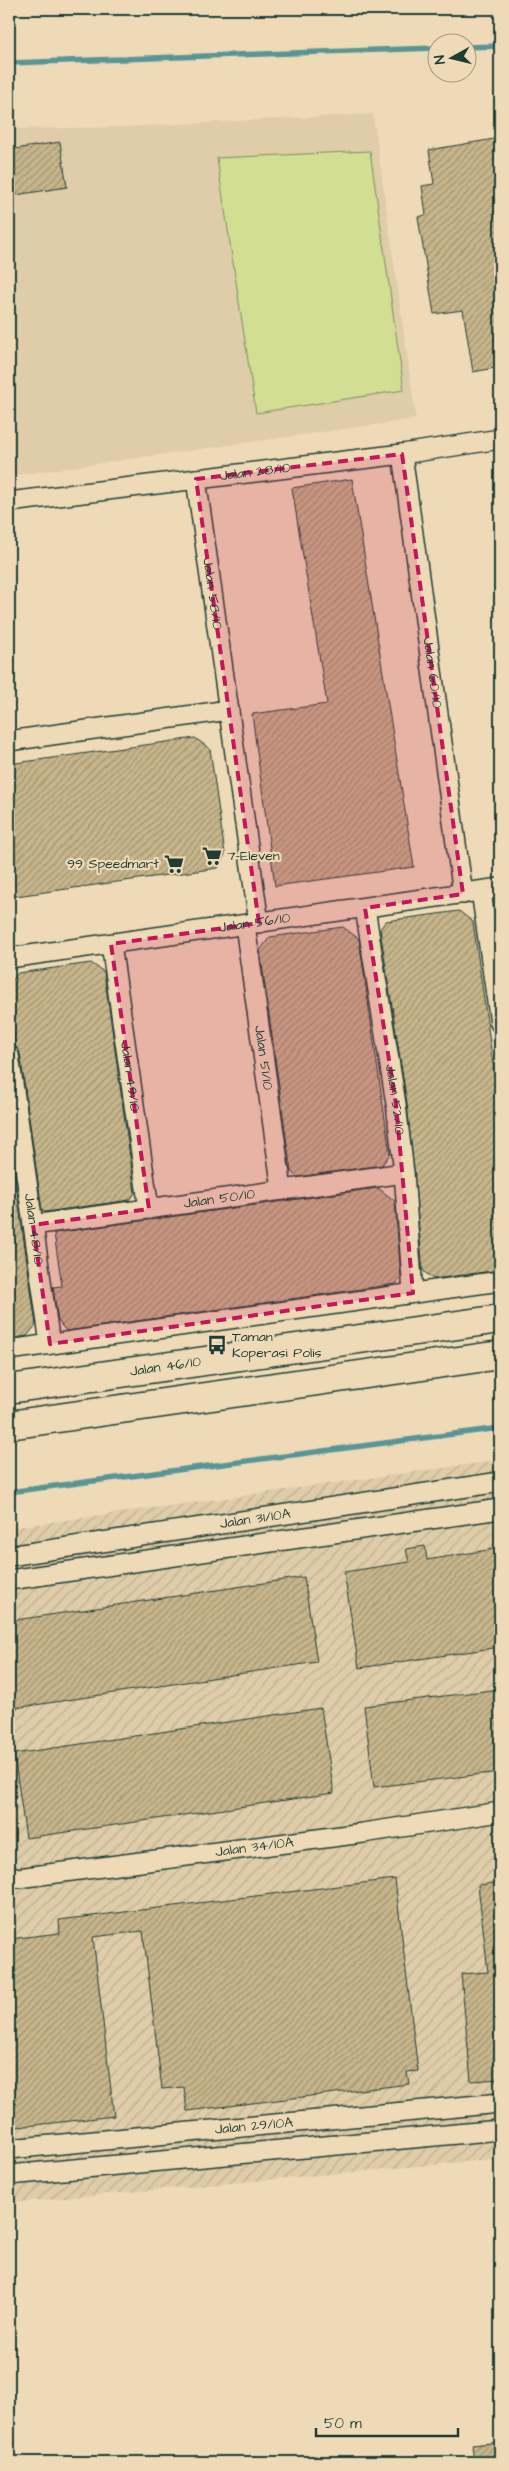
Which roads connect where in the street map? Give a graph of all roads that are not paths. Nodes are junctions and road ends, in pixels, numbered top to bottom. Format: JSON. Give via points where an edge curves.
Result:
{"nodes":[{"id":1,"x":500,"y":439,"type":"edge"},
{"id":2,"x":402,"y":454,"type":"junction"},
{"id":3,"x":196,"y":479,"type":"junction"},
{"id":4,"x":9,"y":502,"type":"edge"},
{"id":5,"x":229,"y":710,"type":"junction"},
{"id":6,"x":9,"y":741,"type":"edge"},
{"id":7,"x":500,"y":888,"type":"edge"},
{"id":8,"x":472,"y":892,"type":"junction"},
{"id":9,"x":365,"y":908,"type":"junction"},
{"id":10,"x":252,"y":924,"type":"junction"},
{"id":11,"x":111,"y":944,"type":"junction"},
{"id":12,"x":9,"y":958,"type":"edge"},
{"id":13,"x":500,"y":1021,"type":"edge"},
{"id":14,"x":9,"y":1055,"type":"edge"},
{"id":15,"x":404,"y":1173,"type":"junction"},
{"id":16,"x":282,"y":1190,"type":"junction"},
{"id":17,"x":149,"y":1209,"type":"junction"},
{"id":18,"x":33,"y":1225,"type":"junction"},
{"id":19,"x":500,"y":1280,"type":"edge"},
{"id":20,"x":413,"y":1293,"type":"junction"},
{"id":21,"x":500,"y":1319,"type":"edge"},
{"id":22,"x":50,"y":1344,"type":"junction"},
{"id":23,"x":9,"y":1350,"type":"edge"},
{"id":24,"x":500,"y":1355,"type":"edge"},
{"id":25,"x":9,"y":1389,"type":"edge"},
{"id":26,"x":9,"y":1425,"type":"edge"},
{"id":27,"x":500,"y":1482,"type":"edge"},
{"id":28,"x":500,"y":1509,"type":"edge"},
{"id":29,"x":9,"y":1556,"type":"edge"},
{"id":30,"x":9,"y":1580,"type":"edge"},
{"id":31,"x":500,"y":1812,"type":"edge"},
{"id":32,"x":9,"y":1875,"type":"edge"},
{"id":33,"x":500,"y":2103,"type":"edge"},
{"id":34,"x":500,"y":2130,"type":"edge"},
{"id":35,"x":9,"y":2149,"type":"edge"},
{"id":36,"x":9,"y":2175,"type":"edge"}],
"edges":[{"from":1,"to":2,"type":"street","name":"Jalan 28/10"},
{"from":2,"to":3,"type":"street","name":"Jalan 28/10"},
{"from":2,"to":8,"type":"street","name":"Jalan 60/10"},
{"from":3,"to":4,"type":"street","name":"Jalan 28/10"},
{"from":3,"to":5,"type":"street","name":"Jalan 58/10"},
{"from":5,"to":6,"type":"street"},
{"from":5,"to":10,"type":"street","name":"Jalan 58/10"},
{"from":7,"to":8,"type":"street","name":"Jalan 56/10"},
{"from":8,"to":9,"type":"street","name":"Jalan 56/10"},
{"from":8,"to":13,"type":"street","name":"Jalan 60/10"},
{"from":9,"to":10,"type":"street","name":"Jalan 56/10"},
{"from":9,"to":15,"type":"street","name":"Jalan 52/10"},
{"from":10,"to":11,"type":"street","name":"Jalan 56/10"},
{"from":10,"to":16,"type":"street","name":"Jalan 51/10"},
{"from":11,"to":12,"type":"street","name":"Jalan 56/10"},
{"from":11,"to":17,"type":"street","name":"Jalan 49/10"},
{"from":14,"to":18,"type":"street","name":"Jalan 48/10"},
{"from":15,"to":16,"type":"street","name":"Jalan 50/10"},
{"from":15,"to":20,"type":"street","name":"Jalan 52/10"},
{"from":16,"to":17,"type":"street","name":"Jalan 50/10"},
{"from":17,"to":18,"type":"street","name":"Jalan 50/10"},
{"from":18,"to":22,"type":"street","name":"Jalan 48/10"},
{"from":19,"to":20,"type":"street"},
{"from":20,"to":22,"type":"street"},
{"from":21,"to":25,"type":"main road","name":"Jalan 46/10"},
{"from":22,"to":23,"type":"street"},
{"from":24,"to":26,"type":"main road"},
{"from":27,"to":29,"type":"street","name":"Jalan 31/10A"},
{"from":28,"to":30,"type":"street","name":"Jalan 31/10A"},
{"from":31,"to":32,"type":"street","name":"Jalan 34/10A","via":[[28,1877]]},
{"from":33,"to":35,"type":"street","name":"Jalan 29/10A"},
{"from":34,"to":36,"type":"street","name":"Jalan 29/10A"}]}
